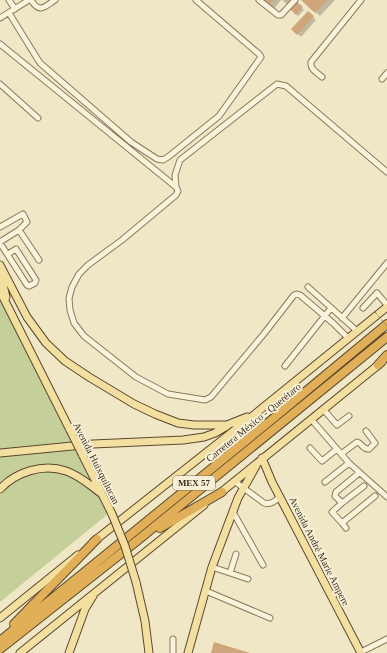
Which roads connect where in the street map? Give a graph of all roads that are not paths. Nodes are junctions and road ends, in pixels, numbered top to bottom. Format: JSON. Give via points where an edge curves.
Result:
{"nodes":[{"id":1,"x":9,"y":0,"type":"edge"},
{"id":2,"x":30,"y":0,"type":"edge"},
{"id":3,"x":55,"y":0,"type":"edge"},
{"id":4,"x":196,"y":0,"type":"edge"},
{"id":5,"x":259,"y":0,"type":"edge"},
{"id":6,"x":294,"y":0,"type":"edge"},
{"id":7,"x":361,"y":0,"type":"edge"},
{"id":8,"x":15,"y":9,"type":"junction"},
{"id":9,"x":9,"y":13,"type":"junction"},
{"id":10,"x":0,"y":18,"type":"edge"},
{"id":11,"x":0,"y":44,"type":"edge"},
{"id":12,"x":387,"y":73,"type":"edge"},
{"id":13,"x":322,"y":77,"type":"dead end"},
{"id":14,"x":382,"y":79,"type":"dead end"},
{"id":15,"x":0,"y":84,"type":"edge"},
{"id":16,"x":38,"y":118,"type":"dead end"},
{"id":17,"x":387,"y":172,"type":"edge"},
{"id":18,"x":176,"y":187,"type":"junction"},
{"id":19,"x":0,"y":227,"type":"edge"},
{"id":20,"x":20,"y":230,"type":"junction"},
{"id":21,"x":0,"y":243,"type":"edge"},
{"id":22,"x":8,"y":254,"type":"junction"},
{"id":23,"x":39,"y":260,"type":"dead end"},
{"id":24,"x":387,"y":263,"type":"edge"},
{"id":25,"x":0,"y":265,"type":"edge"},
{"id":26,"x":0,"y":273,"type":"edge"},
{"id":27,"x":308,"y":287,"type":"dead end"},
{"id":28,"x":0,"y":291,"type":"edge"},
{"id":29,"x":387,"y":306,"type":"edge"},
{"id":30,"x":331,"y":308,"type":"junction"},
{"id":31,"x":363,"y":308,"type":"dead end"},
{"id":32,"x":9,"y":309,"type":"junction"},
{"id":33,"x":325,"y":316,"type":"junction"},
{"id":34,"x":342,"y":318,"type":"junction"},
{"id":35,"x":387,"y":325,"type":"edge"},
{"id":36,"x":357,"y":331,"type":"junction"},
{"id":37,"x":387,"y":337,"type":"edge"},
{"id":38,"x":348,"y":338,"type":"junction"},
{"id":39,"x":387,"y":356,"type":"edge"},
{"id":40,"x":285,"y":366,"type":"dead end"},
{"id":41,"x":378,"y":366,"type":"joint"},
{"id":42,"x":323,"y":409,"type":"junction"},
{"id":43,"x":255,"y":414,"type":"junction"},
{"id":44,"x":349,"y":416,"type":"dead end"},
{"id":45,"x":311,"y":419,"type":"junction"},
{"id":46,"x":227,"y":425,"type":"junction"},
{"id":47,"x":366,"y":431,"type":"dead end"},
{"id":48,"x":310,"y":448,"type":"dead end"},
{"id":49,"x":339,"y":452,"type":"junction"},
{"id":50,"x":0,"y":453,"type":"edge"},
{"id":51,"x":260,"y":460,"type":"junction"},
{"id":52,"x":349,"y":463,"type":"junction"},
{"id":53,"x":359,"y":473,"type":"junction"},
{"id":54,"x":234,"y":481,"type":"junction"},
{"id":55,"x":325,"y":482,"type":"dead end"},
{"id":56,"x":364,"y":486,"type":"dead end"},
{"id":57,"x":243,"y":488,"type":"junction"},
{"id":58,"x":0,"y":489,"type":"edge"},
{"id":59,"x":222,"y":492,"type":"junction"},
{"id":60,"x":102,"y":494,"type":"junction"},
{"id":61,"x":375,"y":496,"type":"dead end"},
{"id":62,"x":280,"y":497,"type":"junction"},
{"id":63,"x":387,"y":497,"type":"edge"},
{"id":64,"x":342,"y":503,"type":"junction"},
{"id":65,"x":233,"y":512,"type":"junction"},
{"id":66,"x":342,"y":523,"type":"junction"},
{"id":67,"x":346,"y":528,"type":"dead end"},
{"id":68,"x":97,"y":539,"type":"junction"},
{"id":69,"x":138,"y":540,"type":"junction"},
{"id":70,"x":236,"y":554,"type":"dead end"},
{"id":71,"x":263,"y":565,"type":"dead end"},
{"id":72,"x":212,"y":567,"type":"junction"},
{"id":73,"x":230,"y":573,"type":"junction"},
{"id":74,"x":248,"y":579,"type":"dead end"},
{"id":75,"x":206,"y":591,"type":"junction"},
{"id":76,"x":96,"y":592,"type":"junction"},
{"id":77,"x":0,"y":618,"type":"edge"},
{"id":78,"x":270,"y":618,"type":"dead end"},
{"id":79,"x":0,"y":639,"type":"edge"},
{"id":80,"x":173,"y":639,"type":"dead end"},
{"id":81,"x":387,"y":639,"type":"edge"},
{"id":82,"x":0,"y":649,"type":"edge"},
{"id":83,"x":20,"y":653,"type":"edge"},
{"id":84,"x":69,"y":653,"type":"edge"},
{"id":85,"x":149,"y":653,"type":"edge"},
{"id":86,"x":173,"y":653,"type":"edge"},
{"id":87,"x":188,"y":653,"type":"edge"},
{"id":88,"x":361,"y":653,"type":"edge"}],
"edges":[{"from":1,"to":8,"type":"street"},
{"from":2,"to":3,"type":"street","via":[[38,9]]},
{"from":2,"to":8,"type":"street"},
{"from":4,"to":9,"type":"street","via":[[261,57],[219,116],[163,160],[157,159],[131,142],[40,62]]},
{"from":5,"to":6,"type":"street","via":[[278,15],[281,15]]},
{"from":7,"to":13,"type":"street","via":[[311,62],[312,69]]},
{"from":8,"to":9,"type":"street"},
{"from":9,"to":10,"type":"street"},
{"from":11,"to":18,"type":"street"},
{"from":12,"to":14,"type":"street"},
{"from":15,"to":16,"type":"street"},
{"from":17,"to":18,"type":"street","via":[[286,86],[278,84],[180,160],[175,175]]},
{"from":18,"to":33,"type":"street","via":[[176,195],[122,240],[88,264],[79,274],[69,298],[74,323],[84,336],[136,378],[168,394],[205,400],[211,397],[294,295],[300,295]]},
{"from":19,"to":20,"type":"street","via":[[22,214],[28,222]]},
{"from":20,"to":21,"type":"street"},
{"from":20,"to":23,"type":"street"},
{"from":21,"to":22,"type":"street"},
{"from":22,"to":22,"type":"street","via":[[16,250],[36,280],[35,283],[28,286]]},
{"from":24,"to":34,"type":"street"},
{"from":25,"to":46,"type":"main road","via":[[27,317],[46,343],[65,361],[134,404],[155,414],[178,423]]},
{"from":26,"to":32,"type":"main road"},
{"from":27,"to":30,"type":"street"},
{"from":28,"to":32,"type":"main road","name":"Avenida Huixquilucan"},
{"from":29,"to":31,"type":"street","via":[[377,293]]},
{"from":29,"to":36,"type":"main road"},
{"from":30,"to":33,"type":"street"},
{"from":30,"to":34,"type":"street"},
{"from":32,"to":60,"type":"main road","name":"Avenida Huixquilucan","bridge":true},
{"from":33,"to":38,"type":"street"},
{"from":33,"to":40,"type":"street"},
{"from":34,"to":36,"type":"street"},
{"from":35,"to":79,"type":"highway","name":"Carretera México - Querétaro","number":"MEX 57"},
{"from":36,"to":38,"type":"main road"},
{"from":37,"to":69,"type":"highway","name":"Carretera México - Querétaro","number":"MEX 57"},
{"from":38,"to":43,"type":"main road"},
{"from":39,"to":41,"type":"highway"},
{"from":41,"to":42,"type":"main road"},
{"from":42,"to":44,"type":"street","via":[[337,425]]},
{"from":42,"to":45,"type":"main road"},
{"from":43,"to":46,"type":"main road"},
{"from":43,"to":68,"type":"main road"},
{"from":45,"to":49,"type":"street"},
{"from":45,"to":51,"type":"main road"},
{"from":46,"to":50,"type":"main road","via":[[204,437],[183,440],[93,444]]},
{"from":47,"to":49,"type":"street","via":[[375,442],[369,449],[364,449],[357,442]]},
{"from":48,"to":49,"type":"street","via":[[322,461]]},
{"from":49,"to":52,"type":"street"},
{"from":51,"to":54,"type":"main road"},
{"from":51,"to":57,"type":"main road"},
{"from":51,"to":62,"type":"main road","name":"Avenida André Marie Ampere"},
{"from":52,"to":53,"type":"street"},
{"from":52,"to":55,"type":"street"},
{"from":53,"to":63,"type":"street"},
{"from":53,"to":64,"type":"street","via":[[335,494]]},
{"from":54,"to":57,"type":"street"},
{"from":54,"to":59,"type":"main road"},
{"from":56,"to":64,"type":"street"},
{"from":57,"to":62,"type":"street","via":[[268,504]]},
{"from":57,"to":65,"type":"main road"},
{"from":58,"to":60,"type":"main road","via":[[21,474],[32,470],[54,469],[73,474]]},
{"from":59,"to":69,"type":"highway"},
{"from":59,"to":76,"type":"main road"},
{"from":60,"to":85,"type":"main road","name":"Avenida Huixquilucan","bridge":true,"via":[[128,552],[145,621]]},
{"from":61,"to":66,"type":"street"},
{"from":62,"to":88,"type":"main road","name":"Avenida André Marie Ampere"},
{"from":64,"to":66,"type":"street","via":[[332,512]]},
{"from":65,"to":71,"type":"street"},
{"from":65,"to":72,"type":"main road"},
{"from":66,"to":67,"type":"street"},
{"from":68,"to":77,"type":"main road"},
{"from":68,"to":79,"type":"highway"},
{"from":69,"to":82,"type":"highway","name":"Carretera México - Querétaro","number":"MEX 57"},
{"from":70,"to":73,"type":"street"},
{"from":72,"to":73,"type":"street"},
{"from":72,"to":75,"type":"main road"},
{"from":73,"to":74,"type":"street"},
{"from":75,"to":78,"type":"street"},
{"from":75,"to":87,"type":"main road"},
{"from":76,"to":83,"type":"main road"},
{"from":76,"to":84,"type":"main road","via":[[85,609]]},
{"from":80,"to":86,"type":"street"},
{"from":81,"to":88,"type":"street"}]}
